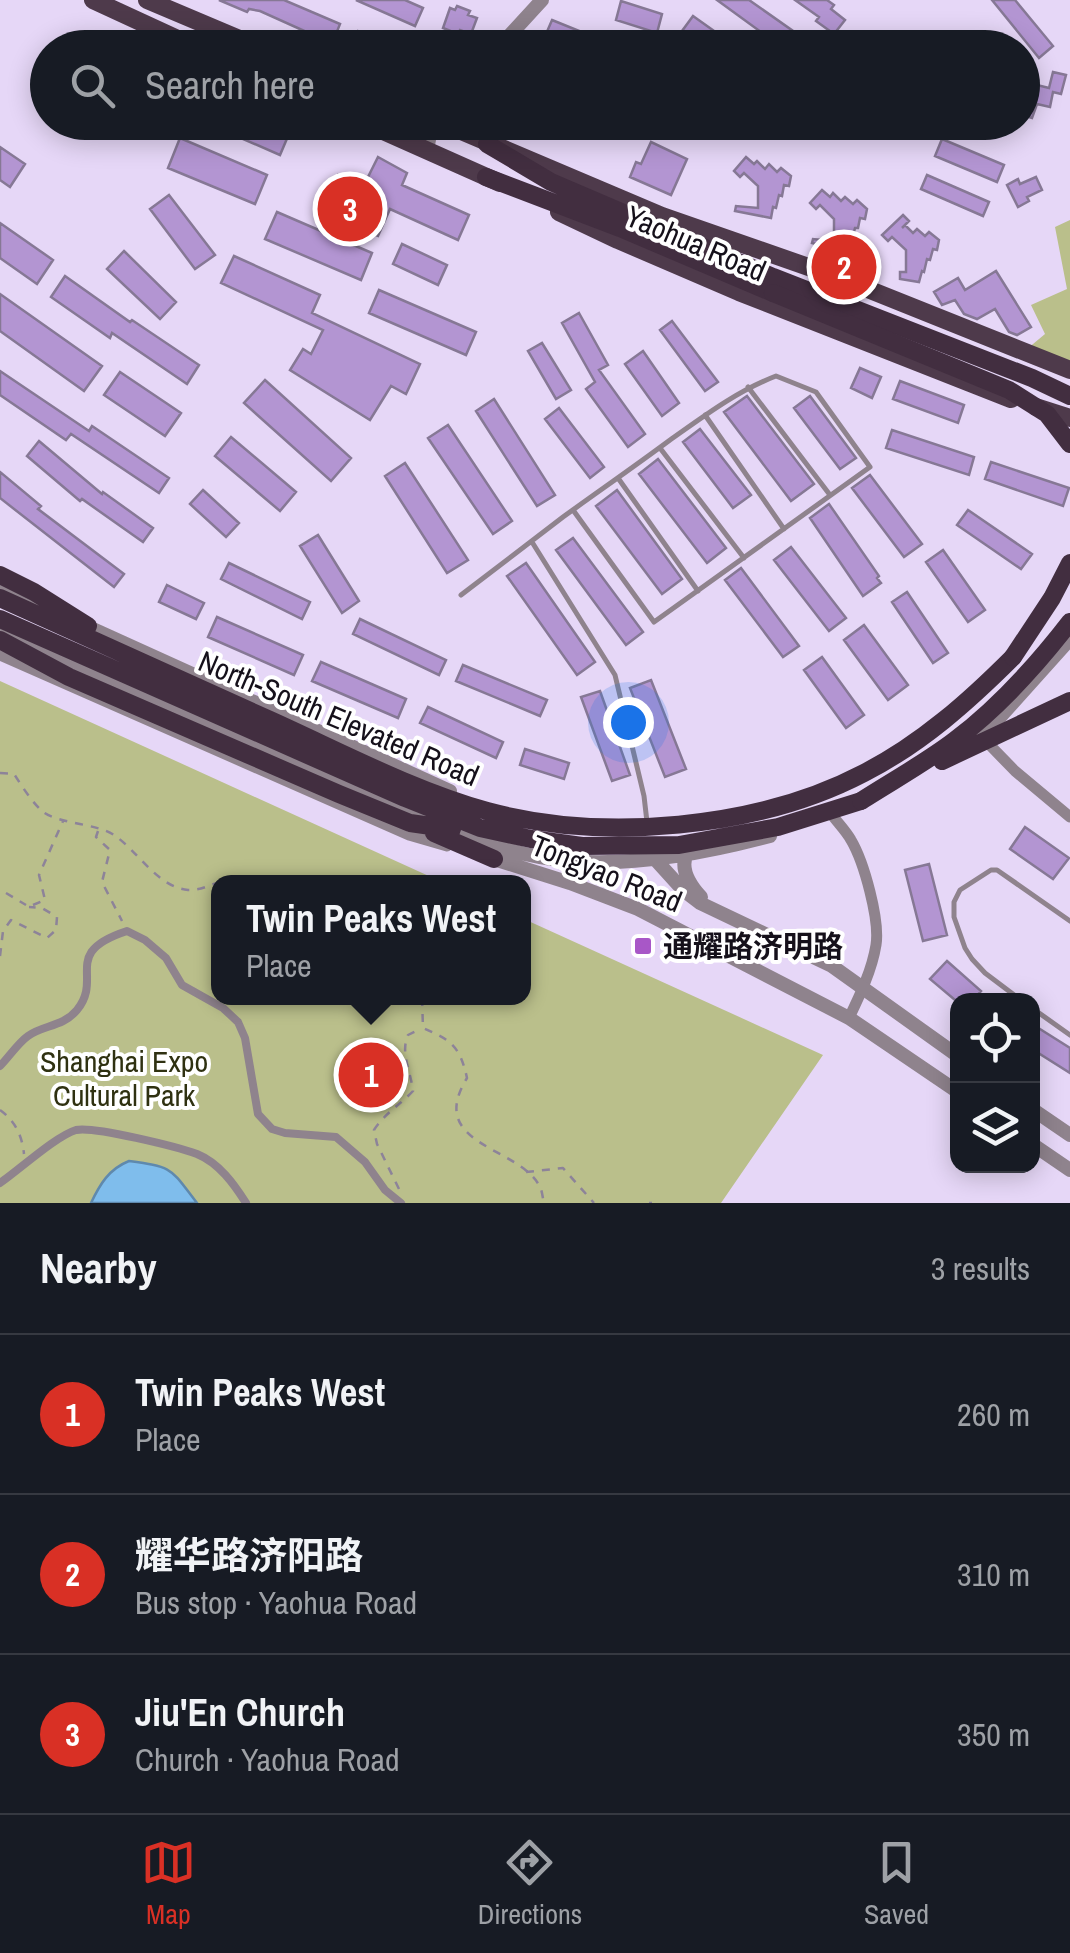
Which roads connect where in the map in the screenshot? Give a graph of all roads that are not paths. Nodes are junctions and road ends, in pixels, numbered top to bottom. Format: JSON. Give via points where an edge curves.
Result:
{"nodes":[{"id":1,"x":93,"y":0,"type":"edge"},
{"id":2,"x":147,"y":0,"type":"edge"},
{"id":3,"x":542,"y":0,"type":"edge"},
{"id":4,"x":158,"y":30,"type":"edge"},
{"id":5,"x":218,"y":30,"type":"edge"},
{"id":6,"x":514,"y":30,"type":"edge"},
{"id":7,"x":403,"y":140,"type":"edge"},
{"id":8,"x":429,"y":140,"type":"edge"},
{"id":9,"x":478,"y":140,"type":"edge"},
{"id":10,"x":487,"y":144,"type":"junction"},
{"id":11,"x":427,"y":151,"type":"junction"},
{"id":12,"x":486,"y":177,"type":"junction"},
{"id":13,"x":773,"y":285,"type":"junction"},
{"id":14,"x":1070,"y":370,"type":"edge"},
{"id":15,"x":748,"y":387,"type":"junction"},
{"id":16,"x":1070,"y":396,"type":"edge"},
{"id":17,"x":706,"y":415,"type":"junction"},
{"id":18,"x":1070,"y":418,"type":"edge"},
{"id":19,"x":1070,"y":444,"type":"edge"},
{"id":20,"x":660,"y":448,"type":"junction"},
{"id":21,"x":618,"y":478,"type":"junction"},
{"id":22,"x":830,"y":496,"type":"junction"},
{"id":23,"x":573,"y":510,"type":"junction"},
{"id":24,"x":784,"y":529,"type":"junction"},
{"id":25,"x":532,"y":541,"type":"junction"},
{"id":26,"x":744,"y":558,"type":"junction"},
{"id":27,"x":1070,"y":563,"type":"edge"},
{"id":28,"x":0,"y":575,"type":"edge"},
{"id":29,"x":1070,"y":580,"type":"edge"},
{"id":30,"x":0,"y":586,"type":"edge"},
{"id":31,"x":1070,"y":588,"type":"edge"},
{"id":32,"x":698,"y":592,"type":"junction"},
{"id":33,"x":461,"y":595,"type":"dead end"},
{"id":34,"x":0,"y":598,"type":"edge"},
{"id":35,"x":0,"y":619,"type":"edge"},
{"id":36,"x":1070,"y":622,"type":"edge"},
{"id":37,"x":88,"y":626,"type":"junction"},
{"id":38,"x":0,"y":630,"type":"edge"},
{"id":39,"x":1070,"y":638,"type":"edge"},
{"id":40,"x":0,"y":640,"type":"edge"},
{"id":41,"x":0,"y":656,"type":"edge"},
{"id":42,"x":1013,"y":656,"type":"junction"},
{"id":43,"x":1070,"y":701,"type":"edge"},
{"id":44,"x":978,"y":734,"type":"junction"},
{"id":45,"x":861,"y":801,"type":"junction"},
{"id":46,"x":832,"y":815,"type":"junction"},
{"id":47,"x":1070,"y":818,"type":"edge"},
{"id":48,"x":647,"y":822,"type":"junction"},
{"id":49,"x":410,"y":823,"type":"junction"},
{"id":50,"x":452,"y":829,"type":"junction"},
{"id":51,"x":687,"y":853,"type":"junction"},
{"id":52,"x":654,"y":858,"type":"junction"},
{"id":53,"x":494,"y":859,"type":"junction"},
{"id":54,"x":718,"y":910,"type":"junction"},
{"id":55,"x":1070,"y":921,"type":"edge"},
{"id":56,"x":863,"y":990,"type":"junction"},
{"id":57,"x":1012,"y":993,"type":"edge"},
{"id":58,"x":211,"y":1001,"type":"edge"},
{"id":59,"x":218,"y":1005,"type":"edge"},
{"id":60,"x":1040,"y":1014,"type":"edge"},
{"id":61,"x":849,"y":1018,"type":"junction"},
{"id":62,"x":1070,"y":1035,"type":"edge"},
{"id":63,"x":950,"y":1050,"type":"edge"},
{"id":64,"x":0,"y":1066,"type":"edge"},
{"id":65,"x":950,"y":1087,"type":"edge"},
{"id":66,"x":1040,"y":1115,"type":"edge"},
{"id":67,"x":1070,"y":1136,"type":"edge"},
{"id":68,"x":1040,"y":1149,"type":"edge"},
{"id":69,"x":1070,"y":1170,"type":"edge"},
{"id":70,"x":0,"y":1183,"type":"edge"},
{"id":71,"x":246,"y":1203,"type":"edge"},
{"id":72,"x":401,"y":1203,"type":"edge"}],
"edges":[{"from":1,"to":4,"type":"main road"},
{"from":2,"to":5,"type":"main road"},
{"from":3,"to":6,"type":"street"},
{"from":7,"to":11,"type":"main road","name":"Yaohua Road"},
{"from":8,"to":11,"type":"street"},
{"from":9,"to":10,"type":"main road","name":"Yaohua Road"},
{"from":10,"to":13,"type":"highway","via":[[551,182]]},
{"from":10,"to":14,"type":"main road","name":"Yaohua Road"},
{"from":11,"to":12,"type":"main road","name":"Yaohua Road"},
{"from":12,"to":13,"type":"highway"},
{"from":12,"to":18,"type":"main road","name":"Yaohua Road","via":[[739,292]]},
{"from":13,"to":16,"type":"highway"},
{"from":13,"to":19,"type":"highway","bridge":true,"via":[[1009,390],[1047,414]]},
{"from":15,"to":17,"type":"lane"},
{"from":15,"to":22,"type":"lane"},
{"from":15,"to":22,"type":"lane","via":[[776,376],[816,392],[870,467]]},
{"from":17,"to":20,"type":"lane"},
{"from":17,"to":24,"type":"lane"},
{"from":20,"to":21,"type":"lane"},
{"from":20,"to":26,"type":"lane"},
{"from":21,"to":23,"type":"lane"},
{"from":21,"to":32,"type":"lane"},
{"from":22,"to":24,"type":"lane"},
{"from":23,"to":25,"type":"lane"},
{"from":23,"to":32,"type":"lane","via":[[654,622]]},
{"from":24,"to":26,"type":"lane"},
{"from":25,"to":33,"type":"lane"},
{"from":25,"to":48,"type":"lane","via":[[615,675]]},
{"from":26,"to":32,"type":"lane"},
{"from":27,"to":42,"type":"highway","bridge":true},
{"from":28,"to":37,"type":"highway"},
{"from":29,"to":48,"type":"street","name":"Tongyao Road","via":[[981,680],[900,743],[845,774],[759,805]]},
{"from":30,"to":37,"type":"street","name":"Tongyao Road"},
{"from":31,"to":42,"type":"highway","name":"North-South Elevated Road","bridge":true},
{"from":34,"to":42,"type":"highway","name":"North-South Elevated Road","via":[[414,785],[485,810],[586,826],[672,827],[784,806],[864,774],[926,735]]},
{"from":35,"to":45,"type":"highway","name":"North-South Elevated Road","via":[[405,798],[480,828],[531,839],[678,845],[778,827]]},
{"from":36,"to":45,"type":"highway","name":"North-South Elevated Road","bridge":true,"via":[[994,708]]},
{"from":37,"to":48,"type":"street","name":"Tongyao Road","via":[[446,789],[542,814]]},
{"from":38,"to":50,"type":"street"},
{"from":39,"to":44,"type":"street"},
{"from":40,"to":49,"type":"highway","via":[[69,677]]},
{"from":41,"to":53,"type":"street","via":[[409,835]]},
{"from":43,"to":45,"type":"highway","bridge":true},
{"from":44,"to":46,"type":"street"},
{"from":44,"to":47,"type":"street"},
{"from":46,"to":51,"type":"street"},
{"from":46,"to":56,"type":"street","via":[[852,842],[870,892],[876,946]]},
{"from":49,"to":50,"type":"highway"},
{"from":49,"to":53,"type":"highway"},
{"from":50,"to":52,"type":"street","via":[[566,861]]},
{"from":51,"to":52,"type":"street"},
{"from":51,"to":54,"type":"street","name":"Tongyao Road","via":[[690,885]]},
{"from":52,"to":54,"type":"street","name":"Tongyao Road","via":[[700,904]]},
{"from":53,"to":61,"type":"street","name":"Tongyao Road","via":[[638,910]]},
{"from":54,"to":56,"type":"street","name":"Tongyao Road","via":[[832,966]]},
{"from":55,"to":57,"type":"lane","via":[[998,870],[960,890],[954,917],[965,948]]},
{"from":56,"to":61,"type":"street"},
{"from":56,"to":63,"type":"street","name":"Tongyao Road"},
{"from":58,"to":64,"type":"street","via":[[182,985],[166,958],[127,931],[94,946],[85,966],[86,994],[67,1020],[28,1035]]},
{"from":59,"to":72,"type":"street","via":[[245,1038],[258,1114],[272,1129],[336,1137]]},
{"from":60,"to":62,"type":"lane"},
{"from":61,"to":65,"type":"street","name":"Tongyao Road"},
{"from":66,"to":67,"type":"street"},
{"from":68,"to":69,"type":"street"},
{"from":70,"to":71,"type":"street","via":[[76,1130],[100,1130],[200,1155],[231,1179]]}]}
